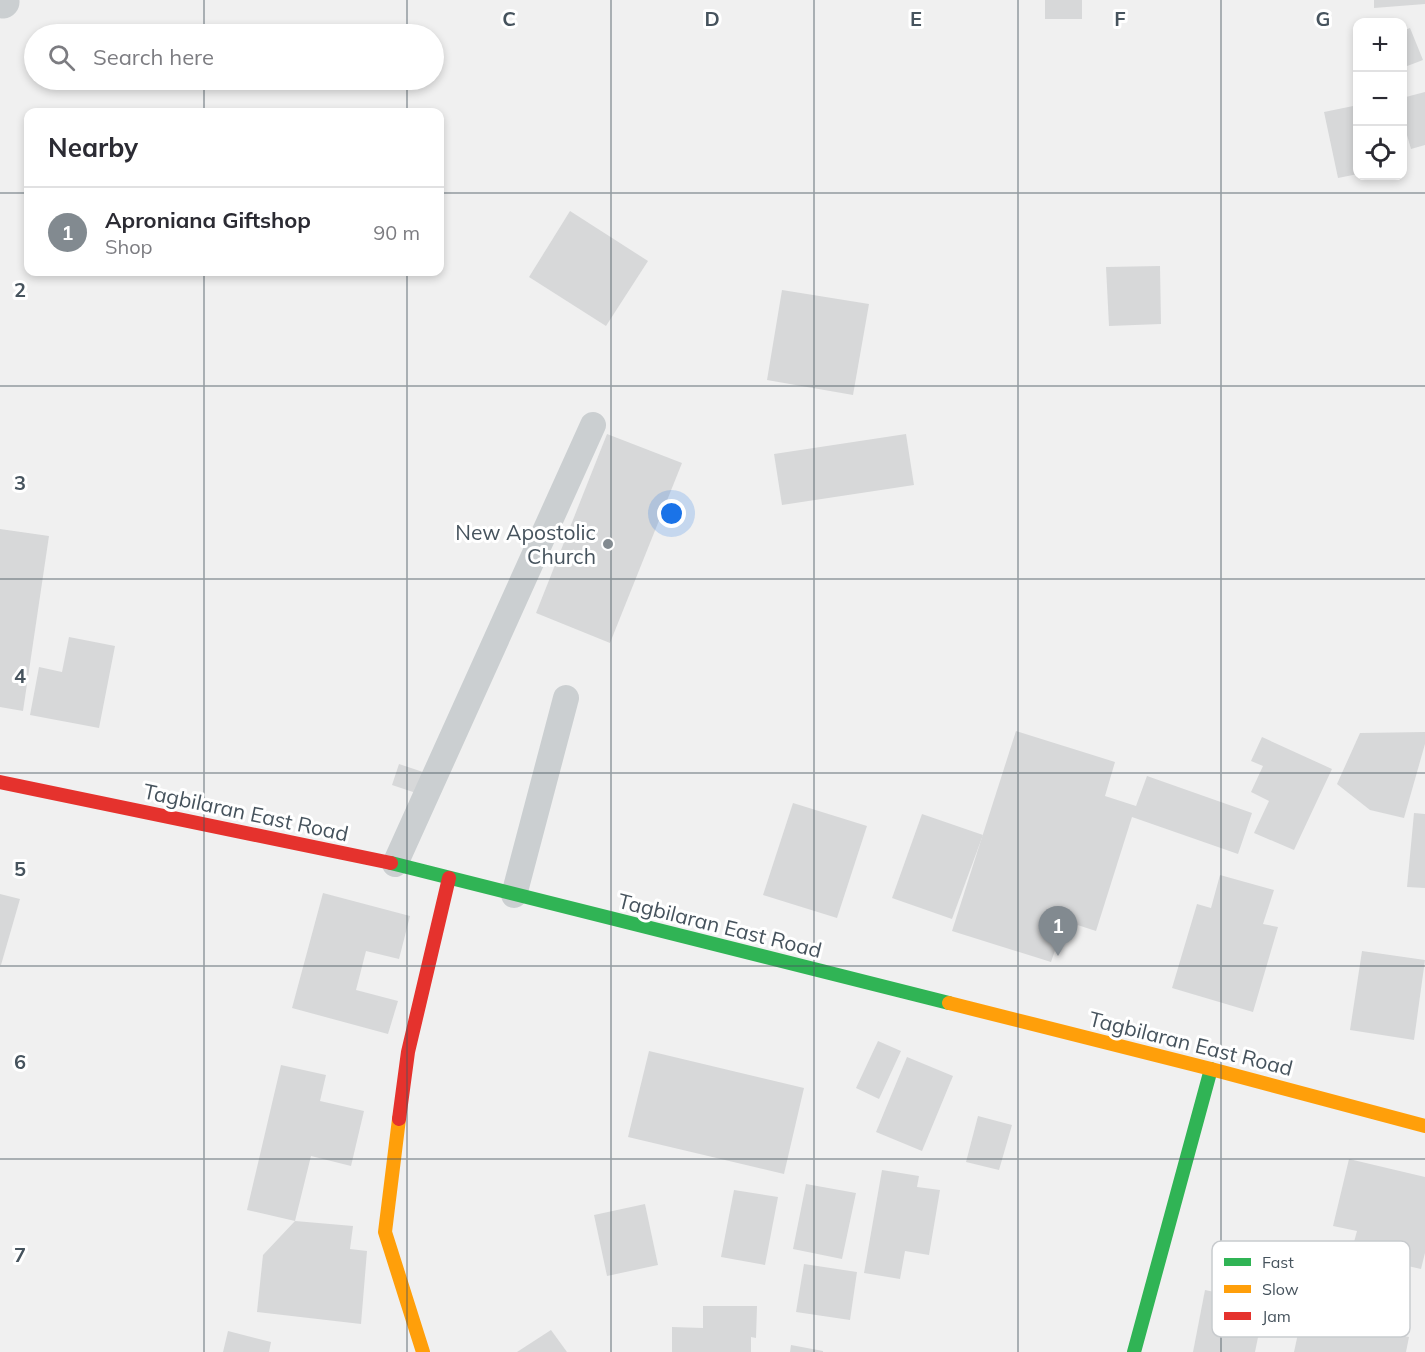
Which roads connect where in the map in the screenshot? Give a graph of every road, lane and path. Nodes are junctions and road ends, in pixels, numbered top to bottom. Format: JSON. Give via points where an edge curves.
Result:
{"nodes":[{"id":1,"x":593,"y":425,"type":"dead end"},
{"id":2,"x":566,"y":698,"type":"dead end"},
{"id":3,"x":0,"y":782,"type":"edge"},
{"id":4,"x":395,"y":864,"type":"junction"},
{"id":5,"x":449,"y":878,"type":"junction"},
{"id":6,"x":514,"y":896,"type":"junction"},
{"id":7,"x":1211,"y":1069,"type":"junction"},
{"id":8,"x":1425,"y":1126,"type":"edge"},
{"id":9,"x":423,"y":1352,"type":"edge"},
{"id":10,"x":1134,"y":1352,"type":"edge"}],
"edges":[{"from":1,"to":4,"type":"lane"},
{"from":2,"to":6,"type":"lane"},
{"from":3,"to":4,"type":"main road","name":"Tagbilaran East Road"},
{"from":4,"to":5,"type":"main road","name":"Tagbilaran East Road"},
{"from":5,"to":6,"type":"main road","name":"Tagbilaran East Road"},
{"from":5,"to":9,"type":"main road","via":[[408,1052],[385,1232]]},
{"from":6,"to":7,"type":"main road","name":"Tagbilaran East Road"},
{"from":7,"to":8,"type":"main road","name":"Tagbilaran East Road"},
{"from":7,"to":10,"type":"main road"}]}
